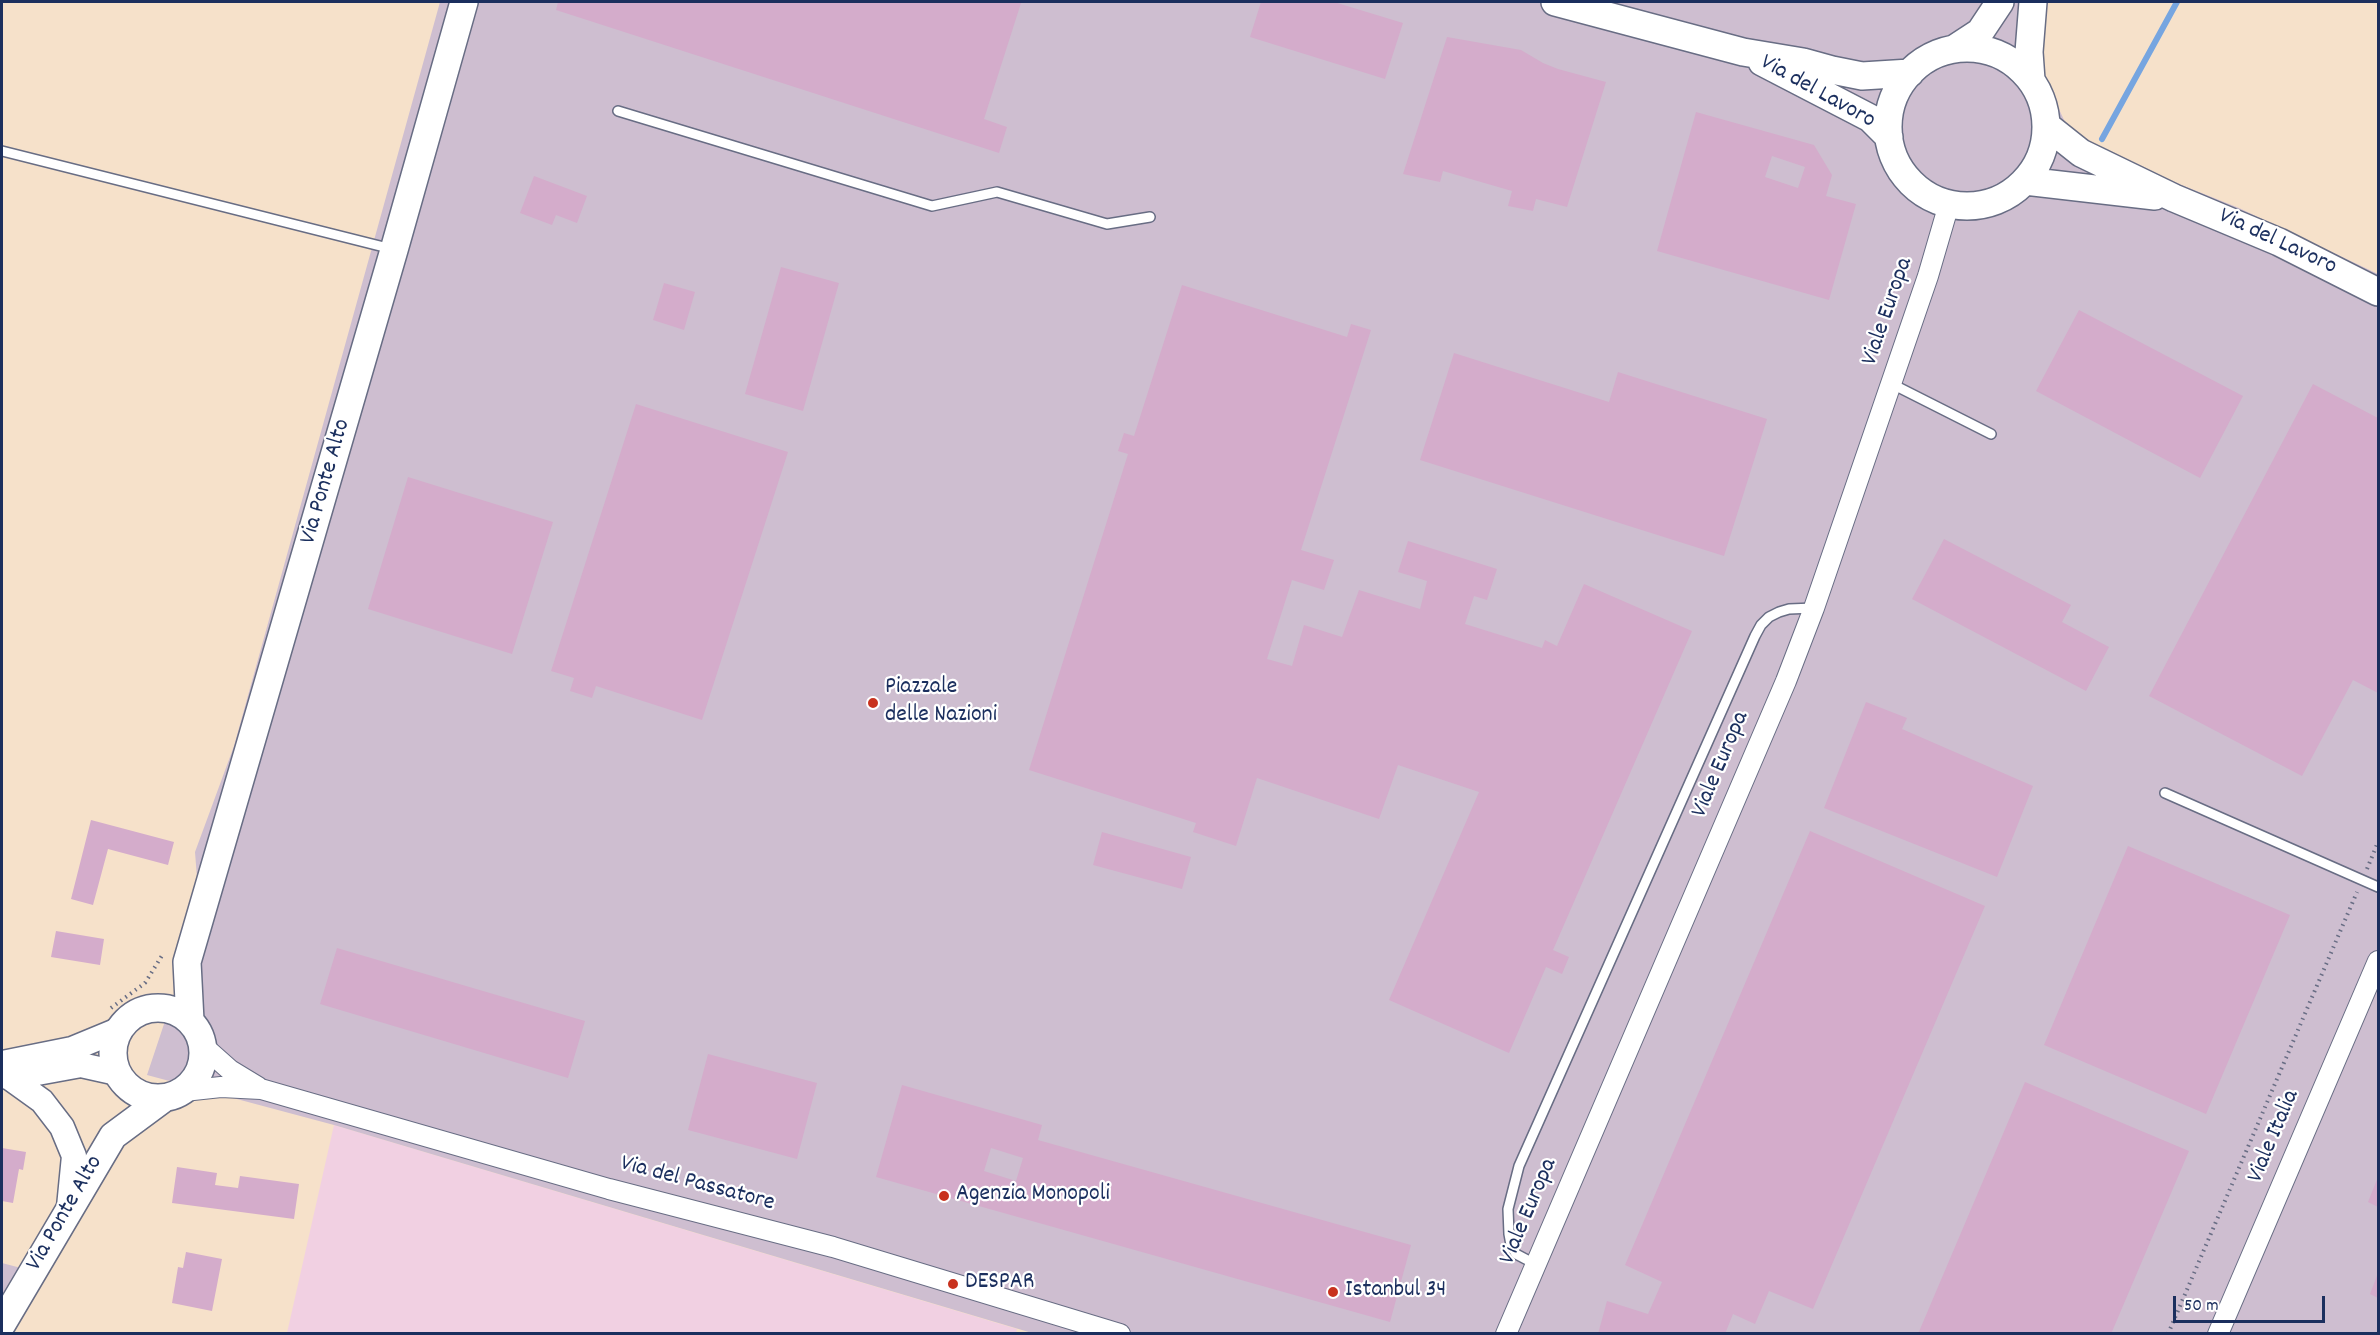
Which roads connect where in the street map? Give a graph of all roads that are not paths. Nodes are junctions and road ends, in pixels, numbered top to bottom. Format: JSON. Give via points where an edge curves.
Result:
{"nodes":[{"id":1,"x":464,"y":2,"type":"edge"},
{"id":2,"x":1555,"y":2,"type":"edge"},
{"id":3,"x":2000,"y":2,"type":"edge"},
{"id":4,"x":2033,"y":2,"type":"edge"},
{"id":5,"x":1954,"y":49,"type":"junction"},
{"id":6,"x":1743,"y":52,"type":"junction"},
{"id":7,"x":1910,"y":73,"type":"junction"},
{"id":8,"x":2031,"y":80,"type":"junction"},
{"id":9,"x":618,"y":111,"type":"dead end"},
{"id":10,"x":2047,"y":126,"type":"junction"},
{"id":11,"x":1889,"y":137,"type":"junction"},
{"id":12,"x":2,"y":151,"type":"edge"},
{"id":13,"x":2025,"y":181,"type":"junction"},
{"id":14,"x":2175,"y":198,"type":"junction"},
{"id":15,"x":1949,"y":204,"type":"junction"},
{"id":16,"x":1150,"y":218,"type":"dead end"},
{"id":17,"x":394,"y":250,"type":"junction"},
{"id":18,"x":2379,"y":292,"type":"edge"},
{"id":19,"x":1892,"y":384,"type":"junction"},
{"id":20,"x":1991,"y":434,"type":"dead end"},
{"id":21,"x":1814,"y":608,"type":"junction"},
{"id":22,"x":2165,"y":793,"type":"dead end"},
{"id":23,"x":2379,"y":887,"type":"edge"},
{"id":24,"x":176,"y":955,"type":"junction"},
{"id":25,"x":2379,"y":962,"type":"edge"},
{"id":26,"x":153,"y":1008,"type":"junction"},
{"id":27,"x":114,"y":1020,"type":"junction"},
{"id":28,"x":190,"y":1021,"type":"junction"},
{"id":29,"x":203,"y":1046,"type":"junction"},
{"id":30,"x":4,"y":1072,"type":"edge"},
{"id":31,"x":118,"y":1076,"type":"junction"},
{"id":32,"x":261,"y":1089,"type":"junction"},
{"id":33,"x":173,"y":1095,"type":"junction"},
{"id":34,"x":112,"y":1136,"type":"junction"},
{"id":35,"x":69,"y":1207,"type":"junction"},
{"id":36,"x":1535,"y":1264,"type":"junction"},
{"id":37,"x":2,"y":1324,"type":"edge"},
{"id":38,"x":1120,"y":1334,"type":"edge"},
{"id":39,"x":1506,"y":1334,"type":"edge"},
{"id":40,"x":2218,"y":1334,"type":"edge"}],
"edges":[{"from":1,"to":17,"type":"main road","name":"Via Ponte Alto"},
{"from":2,"to":6,"type":"main road","name":"Via del Lavoro"},
{"from":3,"to":5,"type":"main road","via":[[1980,32]]},
{"from":4,"to":8,"type":"main road"},
{"from":5,"to":7,"type":"main road","name":"Via del Lavoro","via":[[1930,57]]},
{"from":5,"to":8,"type":"main road","name":"Via del Lavoro","via":[[1976,48],[1996,54],[2016,64]]},
{"from":6,"to":7,"type":"main road","name":"Via del Lavoro","via":[[1862,76]]},
{"from":6,"to":11,"type":"main road","name":"Via del Lavoro","via":[[1870,118]]},
{"from":7,"to":11,"type":"main road","name":"Via del Lavoro","via":[[1893,103]]},
{"from":8,"to":10,"type":"main road","name":"Via del Lavoro","via":[[2042,102]]},
{"from":9,"to":16,"type":"lane","via":[[932,206],[997,192],[1107,224]]},
{"from":10,"to":13,"type":"main road","name":"Via del Lavoro","via":[[2037,165]]},
{"from":10,"to":14,"type":"main road","name":"Via del Lavoro","via":[[2081,153]]},
{"from":11,"to":15,"type":"main road","name":"Via del Lavoro","via":[[1894,156],[1915,186]]},
{"from":12,"to":17,"type":"lane"},
{"from":13,"to":14,"type":"main road","name":"Via del Lavoro"},
{"from":13,"to":15,"type":"main road","name":"Via del Lavoro","via":[[1990,203]]},
{"from":14,"to":18,"type":"main road","name":"Via del Lavoro","via":[[2248,228]]},
{"from":15,"to":19,"type":"street","name":"Viale Europa"},
{"from":17,"to":24,"type":"main road","name":"Via Ponte Alto"},
{"from":19,"to":20,"type":"lane"},
{"from":19,"to":21,"type":"street","name":"Viale Europa"},
{"from":21,"to":36,"type":"street","name":"Viale Europa"},
{"from":21,"to":36,"type":"lane","via":[[1779,612],[1769,617],[1755,636],[1519,1166],[1508,1209],[1509,1234],[1516,1254]]},
{"from":22,"to":23,"type":"lane"},
{"from":24,"to":26,"type":"main road","name":"Via Ponte Alto"},
{"from":24,"to":28,"type":"main road","name":"Via Ponte Alto"},
{"from":25,"to":40,"type":"street","name":"Viale Italia"},
{"from":26,"to":27,"type":"main road","name":"Via Ponte Alto"},
{"from":26,"to":28,"type":"main road","via":[[173,1010]]},
{"from":27,"to":30,"type":"street","via":[[72,1048]]},
{"from":27,"to":31,"type":"main road","name":"Via Ponte Alto","via":[[112,1052]]},
{"from":28,"to":29,"type":"main road","name":"Via Ponte Alto"},
{"from":29,"to":32,"type":"street","name":"Via del Passatore","via":[[230,1070]]},
{"from":29,"to":33,"type":"main road","name":"Via Ponte Alto","via":[[202,1066],[192,1084]]},
{"from":30,"to":31,"type":"street","via":[[81,1065]]},
{"from":30,"to":35,"type":"street","via":[[42,1101],[62,1127],[74,1156]]},
{"from":31,"to":33,"type":"main road","via":[[139,1095]]},
{"from":31,"to":34,"type":"main road","name":"Via Ponte Alto"},
{"from":32,"to":33,"type":"street","name":"Via del Passatore","via":[[221,1087]]},
{"from":32,"to":38,"type":"street","name":"Via del Passatore","via":[[609,1189],[833,1247]]},
{"from":33,"to":34,"type":"main road","name":"Via Ponte Alto"},
{"from":34,"to":35,"type":"main road","name":"Via Ponte Alto"},
{"from":35,"to":37,"type":"main road","name":"Via Ponte Alto"},
{"from":36,"to":39,"type":"street","name":"Viale Europa"}]}
